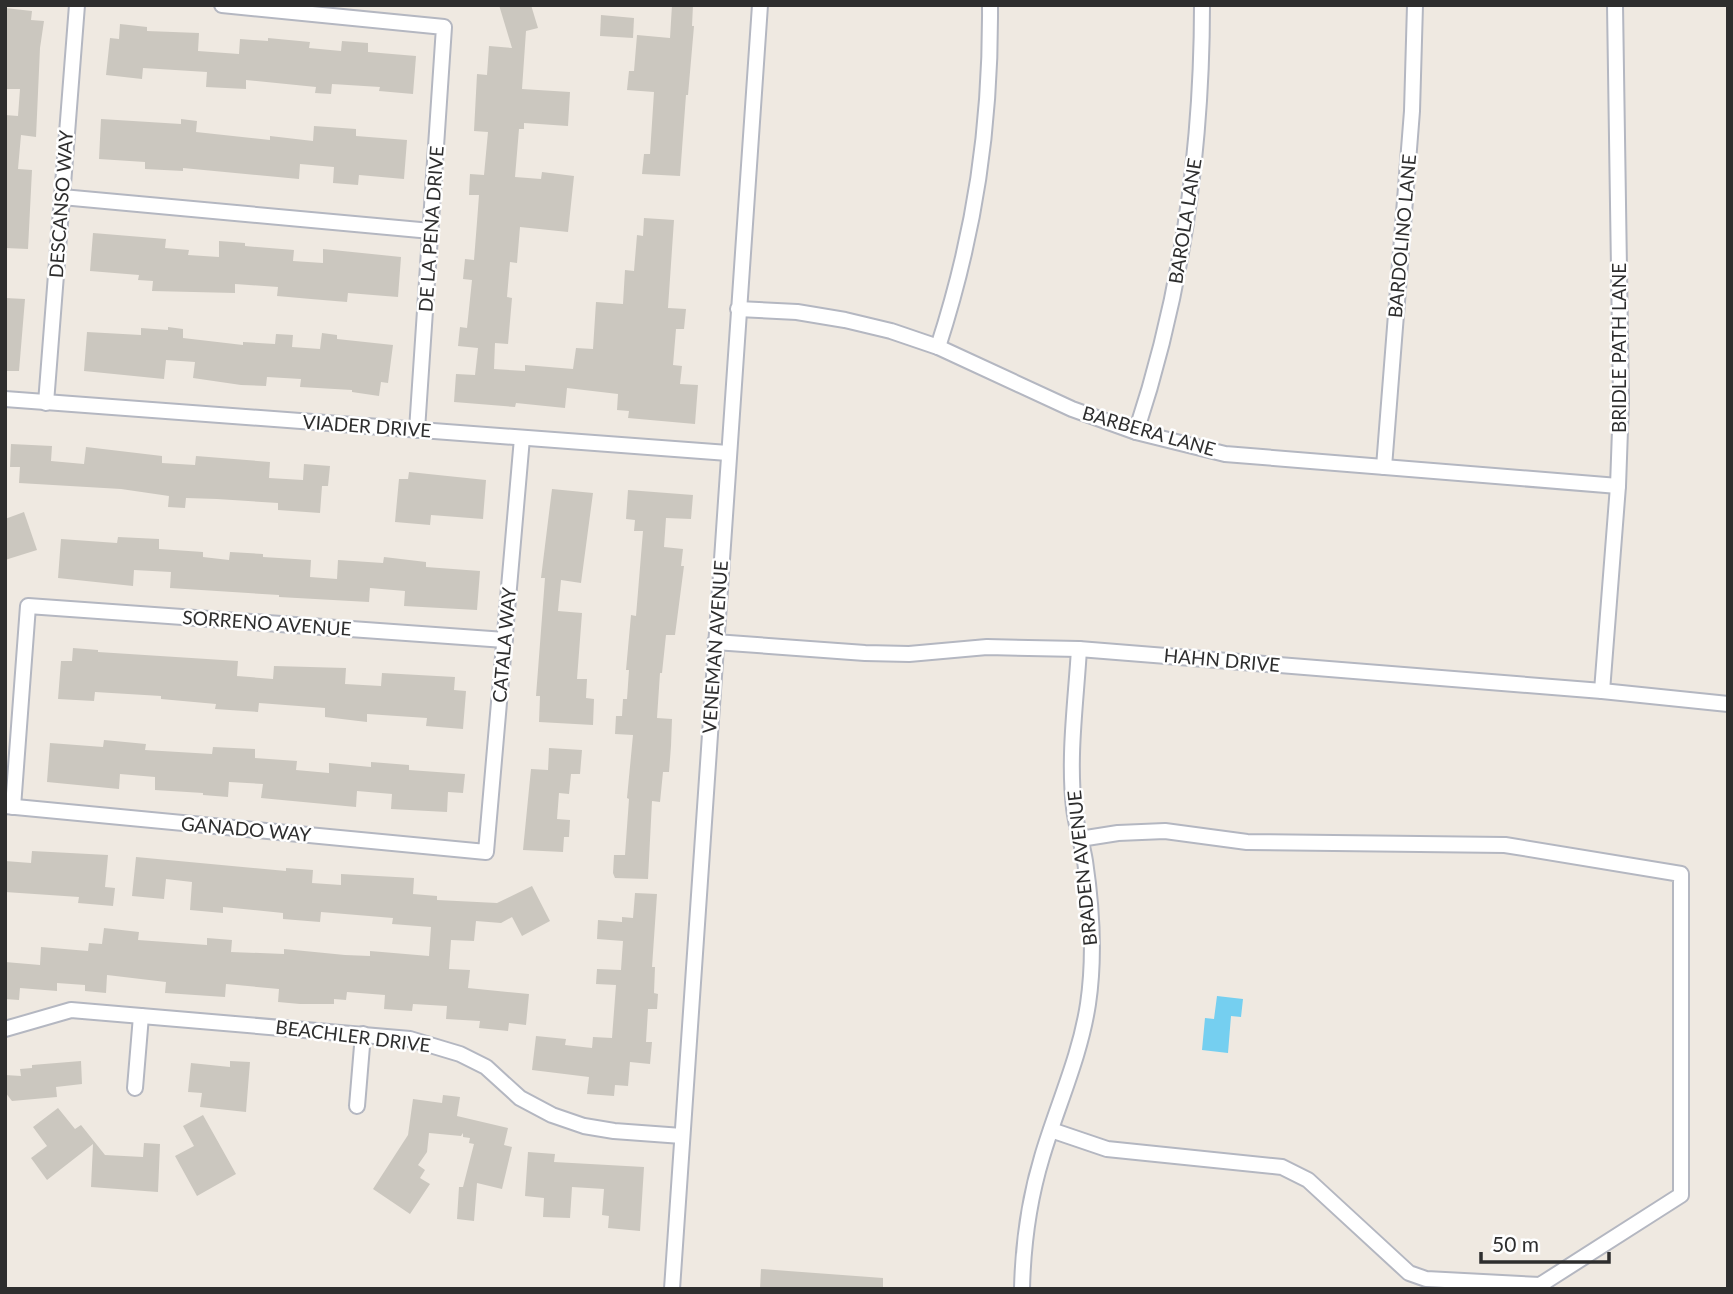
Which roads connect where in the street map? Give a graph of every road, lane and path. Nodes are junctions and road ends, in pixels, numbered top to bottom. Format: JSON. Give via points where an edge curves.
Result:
{"nodes":[{"id":1,"x":77,"y":5,"type":"edge"},
{"id":2,"x":222,"y":5,"type":"edge"},
{"id":3,"x":760,"y":5,"type":"edge"},
{"id":4,"x":990,"y":5,"type":"edge"},
{"id":5,"x":1202,"y":5,"type":"edge"},
{"id":6,"x":1415,"y":5,"type":"edge"},
{"id":7,"x":1615,"y":5,"type":"edge"},
{"id":8,"x":273,"y":8,"type":"edge"},
{"id":9,"x":62,"y":197,"type":"junction"},
{"id":10,"x":431,"y":231,"type":"junction"},
{"id":11,"x":738,"y":309,"type":"junction"},
{"id":12,"x":938,"y":347,"type":"junction"},
{"id":13,"x":5,"y":400,"type":"edge"},
{"id":14,"x":46,"y":402,"type":"junction"},
{"id":15,"x":417,"y":430,"type":"junction"},
{"id":16,"x":1136,"y":432,"type":"junction"},
{"id":17,"x":522,"y":438,"type":"junction"},
{"id":18,"x":728,"y":453,"type":"junction"},
{"id":19,"x":1384,"y":467,"type":"junction"},
{"id":20,"x":1618,"y":486,"type":"junction"},
{"id":21,"x":505,"y":640,"type":"junction"},
{"id":22,"x":715,"y":642,"type":"junction"},
{"id":23,"x":1079,"y":649,"type":"junction"},
{"id":24,"x":1602,"y":691,"type":"junction"},
{"id":25,"x":1728,"y":704,"type":"edge"},
{"id":26,"x":9,"y":807,"type":"edge"},
{"id":27,"x":1080,"y":839,"type":"junction"},
{"id":28,"x":486,"y":852,"type":"joint"},
{"id":29,"x":141,"y":1016,"type":"junction"},
{"id":30,"x":5,"y":1029,"type":"edge"},
{"id":31,"x":363,"y":1034,"type":"junction"},
{"id":32,"x":135,"y":1088,"type":"dead end"},
{"id":33,"x":357,"y":1106,"type":"dead end"},
{"id":34,"x":1051,"y":1130,"type":"junction"},
{"id":35,"x":682,"y":1136,"type":"junction"},
{"id":36,"x":672,"y":1289,"type":"edge"},
{"id":37,"x":1022,"y":1289,"type":"edge"}],
"edges":[{"from":1,"to":9,"type":"street","name":"DESCANSO WAY"},
{"from":2,"to":8,"type":"street"},
{"from":3,"to":11,"type":"street","name":"VENEMAN AVENUE"},
{"from":4,"to":12,"type":"street","via":[[987,120],[977,197]]},
{"from":5,"to":16,"type":"street","name":"BAROLA LANE","via":[[1189,210],[1164,337]]},
{"from":6,"to":19,"type":"street","name":"BARDOLINO LANE","via":[[1412,111]]},
{"from":7,"to":20,"type":"street","name":"BRIDLE PATH LANE","via":[[1621,402]]},
{"from":8,"to":10,"type":"street","name":"DE LA PENA DRIVE","via":[[444,27]]},
{"from":9,"to":10,"type":"street"},
{"from":9,"to":14,"type":"street","name":"DESCANSO WAY"},
{"from":10,"to":15,"type":"street","name":"DE LA PENA DRIVE"},
{"from":11,"to":12,"type":"street","name":"BARBERA LANE","via":[[845,320]]},
{"from":11,"to":18,"type":"street","name":"VENEMAN AVENUE"},
{"from":12,"to":16,"type":"street","name":"BARBERA LANE","via":[[1072,409]]},
{"from":13,"to":14,"type":"street","name":"VIADER DRIVE"},
{"from":14,"to":15,"type":"street","name":"VIADER DRIVE"},
{"from":15,"to":17,"type":"street","name":"VIADER DRIVE"},
{"from":16,"to":19,"type":"street","name":"BARBERA LANE","via":[[1225,454]]},
{"from":17,"to":18,"type":"street","name":"VIADER DRIVE"},
{"from":17,"to":21,"type":"street","name":"CATALA WAY"},
{"from":18,"to":22,"type":"street","name":"VENEMAN AVENUE"},
{"from":19,"to":20,"type":"street","name":"BARBERA LANE"},
{"from":20,"to":24,"type":"street","name":"BRIDLE PATH LANE"},
{"from":21,"to":26,"type":"street","name":"SORRENO AVENUE","via":[[29,606]]},
{"from":21,"to":28,"type":"street","name":"CATALA WAY"},
{"from":22,"to":23,"type":"street","name":"HAHN DRIVE","via":[[887,654]]},
{"from":22,"to":35,"type":"street","name":"VENEMAN AVENUE"},
{"from":23,"to":24,"type":"street","name":"HAHN DRIVE"},
{"from":23,"to":27,"type":"street","name":"BRADEN AVENUE","via":[[1072,771]]},
{"from":24,"to":25,"type":"street","name":"HAHN DRIVE"},
{"from":26,"to":28,"type":"street","name":"GANADO WAY"},
{"from":27,"to":34,"type":"street","name":"BRADEN AVENUE","via":[[1093,937],[1088,1004]]},
{"from":27,"to":34,"type":"street","via":[[1165,831],[1247,842],[1505,845],[1681,874],[1681,1195],[1540,1285],[1426,1279],[1409,1273],[1308,1180],[1282,1167],[1107,1149]]},
{"from":29,"to":30,"type":"street","name":"BEACHLER DRIVE","via":[[71,1010]]},
{"from":29,"to":31,"type":"street","name":"BEACHLER DRIVE"},
{"from":29,"to":32,"type":"street"},
{"from":31,"to":33,"type":"street"},
{"from":31,"to":35,"type":"street","name":"BEACHLER DRIVE","via":[[410,1039],[460,1054],[486,1067],[520,1098],[584,1126]]},
{"from":34,"to":37,"type":"street","name":"BRADEN AVENUE","via":[[1027,1221]]},
{"from":35,"to":36,"type":"street","name":"VENEMAN AVENUE"}]}
